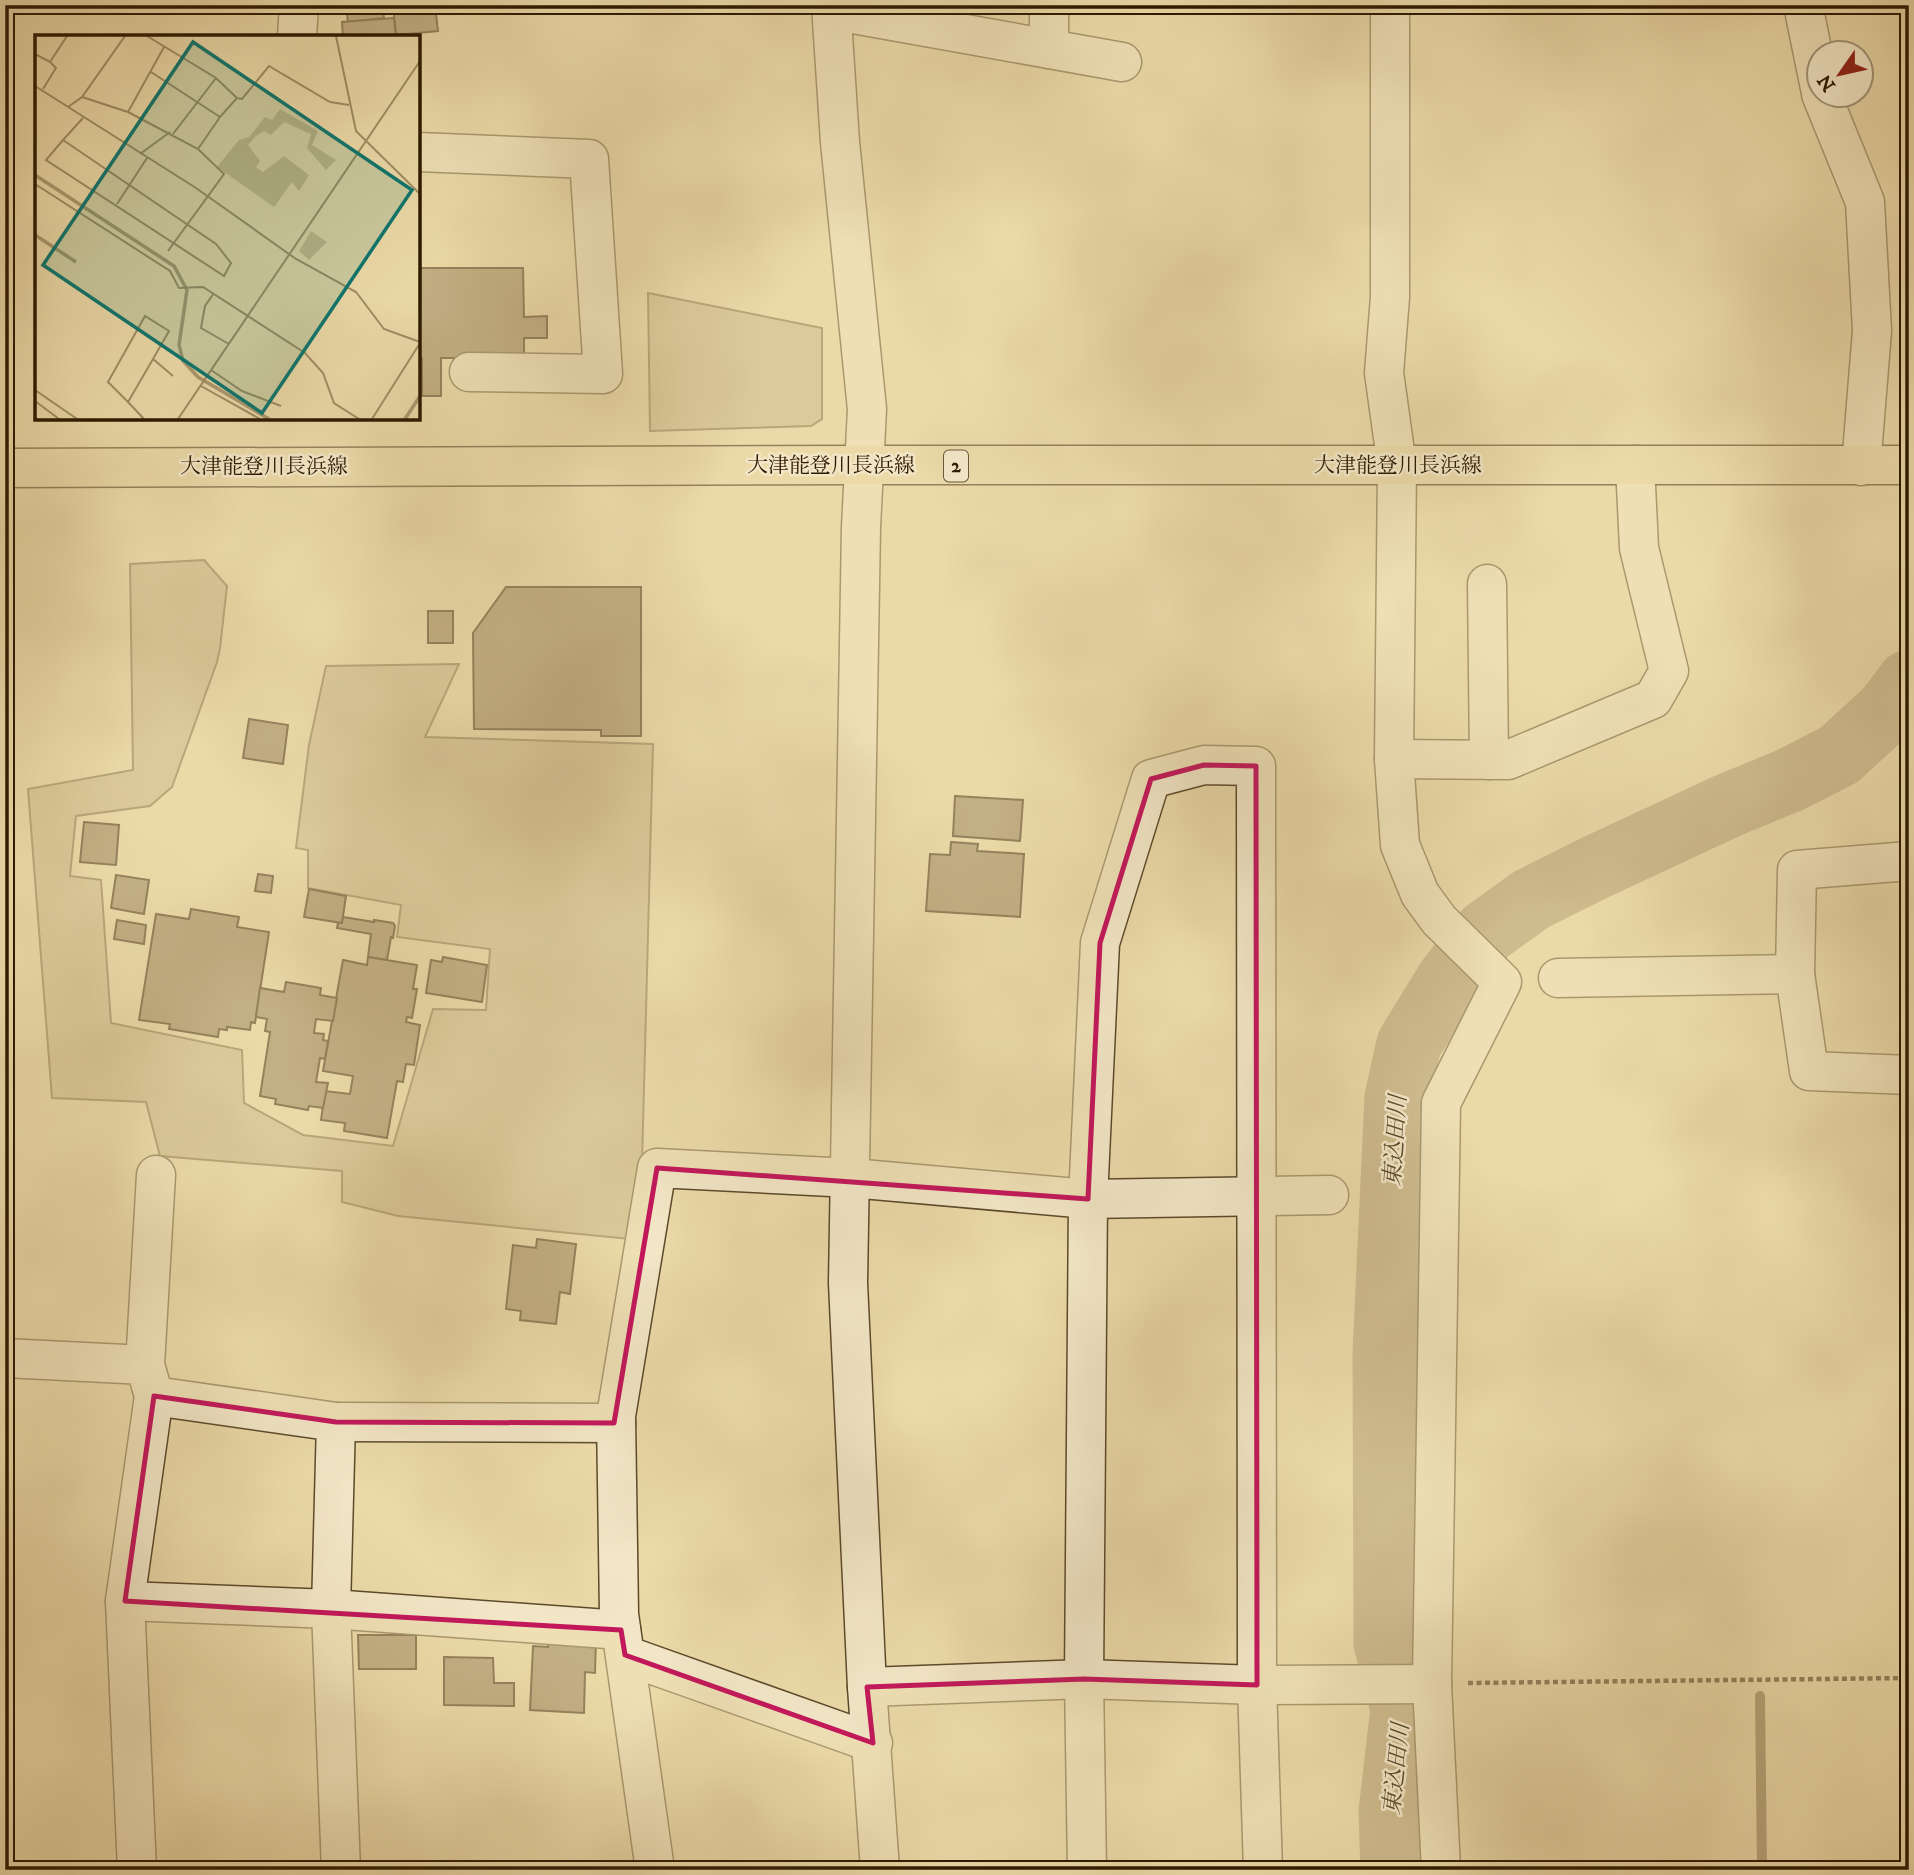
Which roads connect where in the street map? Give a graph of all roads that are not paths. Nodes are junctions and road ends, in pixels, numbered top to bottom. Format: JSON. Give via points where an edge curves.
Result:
{"nodes":[{"id":1,"x":299,"y":5,"type":"edge"},
{"id":2,"x":1049,"y":5,"type":"edge"},
{"id":3,"x":1390,"y":5,"type":"edge"},
{"id":4,"x":1803,"y":5,"type":"edge"},
{"id":5,"x":831,"y":8,"type":"edge"},
{"id":6,"x":297,"y":35,"type":"edge"},
{"id":7,"x":1809,"y":38,"type":"edge"},
{"id":8,"x":1049,"y":49,"type":"junction"},
{"id":9,"x":1122,"y":62,"type":"dead end"},
{"id":10,"x":1827,"y":108,"type":"edge"},
{"id":11,"x":420,"y":152,"type":"edge"},
{"id":12,"x":469,"y":372,"type":"dead end"},
{"id":13,"x":863,"y":465,"type":"junction"},
{"id":14,"x":1635,"y":465,"type":"junction"},
{"id":15,"x":1397,"y":466,"type":"junction"},
{"id":16,"x":1861,"y":466,"type":"junction"},
{"id":17,"x":1907,"y":466,"type":"edge"},
{"id":18,"x":5,"y":468,"type":"edge"},
{"id":19,"x":1488,"y":584,"type":"dead end"},
{"id":20,"x":1394,"y":759,"type":"junction"},
{"id":21,"x":1489,"y":760,"type":"junction"},
{"id":22,"x":1909,"y":861,"type":"edge"},
{"id":23,"x":1795,"y":974,"type":"junction"},
{"id":24,"x":1558,"y":978,"type":"dead end"},
{"id":25,"x":1909,"y":1075,"type":"edge"},
{"id":26,"x":156,"y":1175,"type":"dead end"},
{"id":27,"x":851,"y":1178,"type":"junction"},
{"id":28,"x":1329,"y":1195,"type":"dead end"},
{"id":29,"x":1256,"y":1196,"type":"junction"},
{"id":30,"x":1088,"y":1199,"type":"junction"},
{"id":31,"x":5,"y":1358,"type":"edge"},
{"id":32,"x":150,"y":1380,"type":"junction"},
{"id":33,"x":336,"y":1422,"type":"junction"},
{"id":34,"x":616,"y":1423,"type":"junction"},
{"id":35,"x":125,"y":1601,"type":"junction"},
{"id":36,"x":331,"y":1609,"type":"junction"},
{"id":37,"x":623,"y":1642,"type":"junction"},
{"id":38,"x":1084,"y":1679,"type":"junction"},
{"id":39,"x":1426,"y":1684,"type":"junction"},
{"id":40,"x":1257,"y":1685,"type":"junction"},
{"id":41,"x":867,"y":1687,"type":"junction"},
{"id":42,"x":873,"y":1743,"type":"junction"},
{"id":43,"x":136,"y":1870,"type":"edge"},
{"id":44,"x":341,"y":1870,"type":"edge"},
{"id":45,"x":654,"y":1870,"type":"edge"},
{"id":46,"x":880,"y":1870,"type":"edge"},
{"id":47,"x":1087,"y":1870,"type":"edge"},
{"id":48,"x":1263,"y":1870,"type":"edge"},
{"id":49,"x":1441,"y":1870,"type":"edge"}],
"edges":[{"from":1,"to":6,"type":"street"},
{"from":2,"to":8,"type":"street"},
{"from":3,"to":15,"type":"street","via":[[1390,297],[1384,373]]},
{"from":4,"to":7,"type":"street"},
{"from":5,"to":8,"type":"street"},
{"from":5,"to":13,"type":"street","via":[[867,409]]},
{"from":8,"to":9,"type":"street"},
{"from":10,"to":16,"type":"street","via":[[1865,202],[1872,331]]},
{"from":11,"to":12,"type":"street","via":[[589,159],[603,374]]},
{"from":13,"to":15,"type":"main road","name":"大津能登川長浜線","number":"2"},
{"from":13,"to":18,"type":"main road","name":"大津能登川長浜線","number":"2"},
{"from":13,"to":27,"type":"street"},
{"from":14,"to":15,"type":"main road","name":"大津能登川長浜線","number":"2"},
{"from":14,"to":16,"type":"main road","name":"大津能登川長浜線","number":"2"},
{"from":14,"to":21,"type":"street","via":[[1639,548],[1669,671],[1653,699],[1508,761]]},
{"from":15,"to":20,"type":"street"},
{"from":16,"to":17,"type":"main road","name":"大津能登川長浜線","number":"2"},
{"from":19,"to":21,"type":"street"},
{"from":20,"to":21,"type":"street"},
{"from":20,"to":39,"type":"street","via":[[1400,845],[1420,894],[1439,920],[1502,982],[1441,1103]]},
{"from":22,"to":23,"type":"street","via":[[1797,870]]},
{"from":23,"to":24,"type":"street"},
{"from":23,"to":25,"type":"street","via":[[1809,1071]]},
{"from":26,"to":32,"type":"street"},
{"from":27,"to":30,"type":"street"},
{"from":27,"to":34,"type":"street","via":[[657,1168]]},
{"from":27,"to":41,"type":"street","via":[[848,1283]]},
{"from":28,"to":29,"type":"street"},
{"from":29,"to":30,"type":"street"},
{"from":29,"to":30,"type":"street","via":[[1256,766],[1204,765],[1151,779],[1100,943]]},
{"from":29,"to":40,"type":"street"},
{"from":30,"to":38,"type":"street"},
{"from":31,"to":32,"type":"street"},
{"from":32,"to":33,"type":"street"},
{"from":32,"to":35,"type":"street"},
{"from":33,"to":34,"type":"street"},
{"from":33,"to":36,"type":"street"},
{"from":34,"to":37,"type":"street"},
{"from":35,"to":36,"type":"street"},
{"from":35,"to":43,"type":"street"},
{"from":36,"to":37,"type":"street"},
{"from":36,"to":44,"type":"street"},
{"from":37,"to":42,"type":"street"},
{"from":37,"to":45,"type":"street"},
{"from":38,"to":40,"type":"street"},
{"from":38,"to":41,"type":"street"},
{"from":38,"to":47,"type":"street"},
{"from":39,"to":40,"type":"street"},
{"from":39,"to":49,"type":"street"},
{"from":40,"to":48,"type":"street"},
{"from":41,"to":42,"type":"street"},
{"from":42,"to":46,"type":"street"}]}
